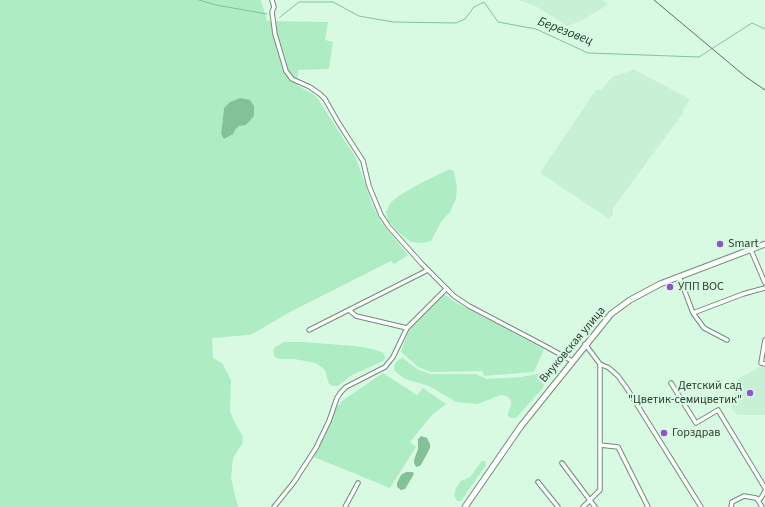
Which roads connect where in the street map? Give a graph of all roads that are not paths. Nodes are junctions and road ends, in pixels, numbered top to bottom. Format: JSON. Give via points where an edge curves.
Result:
{"nodes":[{"id":1,"x":272,"y":0,"type":"edge"},
{"id":2,"x":765,"y":244,"type":"edge"},
{"id":3,"x":751,"y":250,"type":"junction"},
{"id":4,"x":428,"y":270,"type":"junction"},
{"id":5,"x":679,"y":276,"type":"junction"},
{"id":6,"x":765,"y":283,"type":"edge"},
{"id":7,"x":765,"y":288,"type":"edge"},
{"id":8,"x":446,"y":289,"type":"junction"},
{"id":9,"x":349,"y":310,"type":"junction"},
{"id":10,"x":693,"y":313,"type":"junction"},
{"id":11,"x":407,"y":328,"type":"junction"},
{"id":12,"x":309,"y":330,"type":"dead end"},
{"id":13,"x":727,"y":340,"type":"dead end"},
{"id":14,"x":765,"y":340,"type":"edge"},
{"id":15,"x":585,"y":344,"type":"junction"},
{"id":16,"x":572,"y":361,"type":"junction"},
{"id":17,"x":600,"y":364,"type":"junction"},
{"id":18,"x":763,"y":364,"type":"edge"},
{"id":19,"x":671,"y":383,"type":"dead end"},
{"id":20,"x":600,"y":445,"type":"junction"},
{"id":21,"x":562,"y":463,"type":"dead end"},
{"id":22,"x":538,"y":482,"type":"dead end"},
{"id":23,"x":358,"y":483,"type":"dead end"},
{"id":24,"x":765,"y":488,"type":"edge"},
{"id":25,"x":765,"y":491,"type":"edge"},
{"id":26,"x":758,"y":500,"type":"junction"},
{"id":27,"x":590,"y":501,"type":"junction"},
{"id":28,"x":274,"y":507,"type":"edge"},
{"id":29,"x":345,"y":507,"type":"edge"},
{"id":30,"x":465,"y":507,"type":"edge"},
{"id":31,"x":558,"y":507,"type":"edge"},
{"id":32,"x":583,"y":507,"type":"edge"},
{"id":33,"x":595,"y":507,"type":"edge"},
{"id":34,"x":648,"y":507,"type":"edge"},
{"id":35,"x":702,"y":507,"type":"edge"},
{"id":36,"x":731,"y":507,"type":"edge"},
{"id":37,"x":762,"y":507,"type":"edge"}],
"edges":[{"from":1,"to":4,"type":"street","via":[[275,34],[286,71],[292,79],[310,87],[325,99],[363,160],[369,186],[381,215]]},
{"from":2,"to":3,"type":"main road","name":"Внуковская улица"},
{"from":3,"to":5,"type":"main road","name":"Внуковская улица"},
{"from":3,"to":6,"type":"street"},
{"from":4,"to":8,"type":"street"},
{"from":4,"to":9,"type":"street"},
{"from":5,"to":10,"type":"street"},
{"from":5,"to":15,"type":"main road","name":"Внуковская улица","via":[[646,291],[619,308]]},
{"from":7,"to":10,"type":"street"},
{"from":8,"to":11,"type":"street"},
{"from":8,"to":16,"type":"street","via":[[469,306]]},
{"from":9,"to":11,"type":"street","via":[[356,316]]},
{"from":9,"to":12,"type":"street"},
{"from":10,"to":13,"type":"street","via":[[704,328]]},
{"from":11,"to":28,"type":"street","via":[[393,357],[385,367],[341,392],[316,448]]},
{"from":14,"to":18,"type":"street"},
{"from":15,"to":16,"type":"main road","name":"Внуковская улица"},
{"from":15,"to":17,"type":"street"},
{"from":16,"to":30,"type":"main road","name":"Внуковская улица","via":[[521,426]]},
{"from":17,"to":20,"type":"street"},
{"from":17,"to":35,"type":"street","via":[[609,368],[626,387]]},
{"from":19,"to":24,"type":"street","via":[[696,423],[718,410]]},
{"from":20,"to":27,"type":"street","via":[[600,490]]},
{"from":20,"to":34,"type":"street","via":[[618,447]]},
{"from":21,"to":27,"type":"street"},
{"from":22,"to":31,"type":"street"},
{"from":23,"to":29,"type":"street"},
{"from":25,"to":26,"type":"street"},
{"from":26,"to":36,"type":"street","via":[[744,496],[732,502]]},
{"from":26,"to":37,"type":"street"},
{"from":27,"to":32,"type":"street"},
{"from":27,"to":33,"type":"street"}]}
